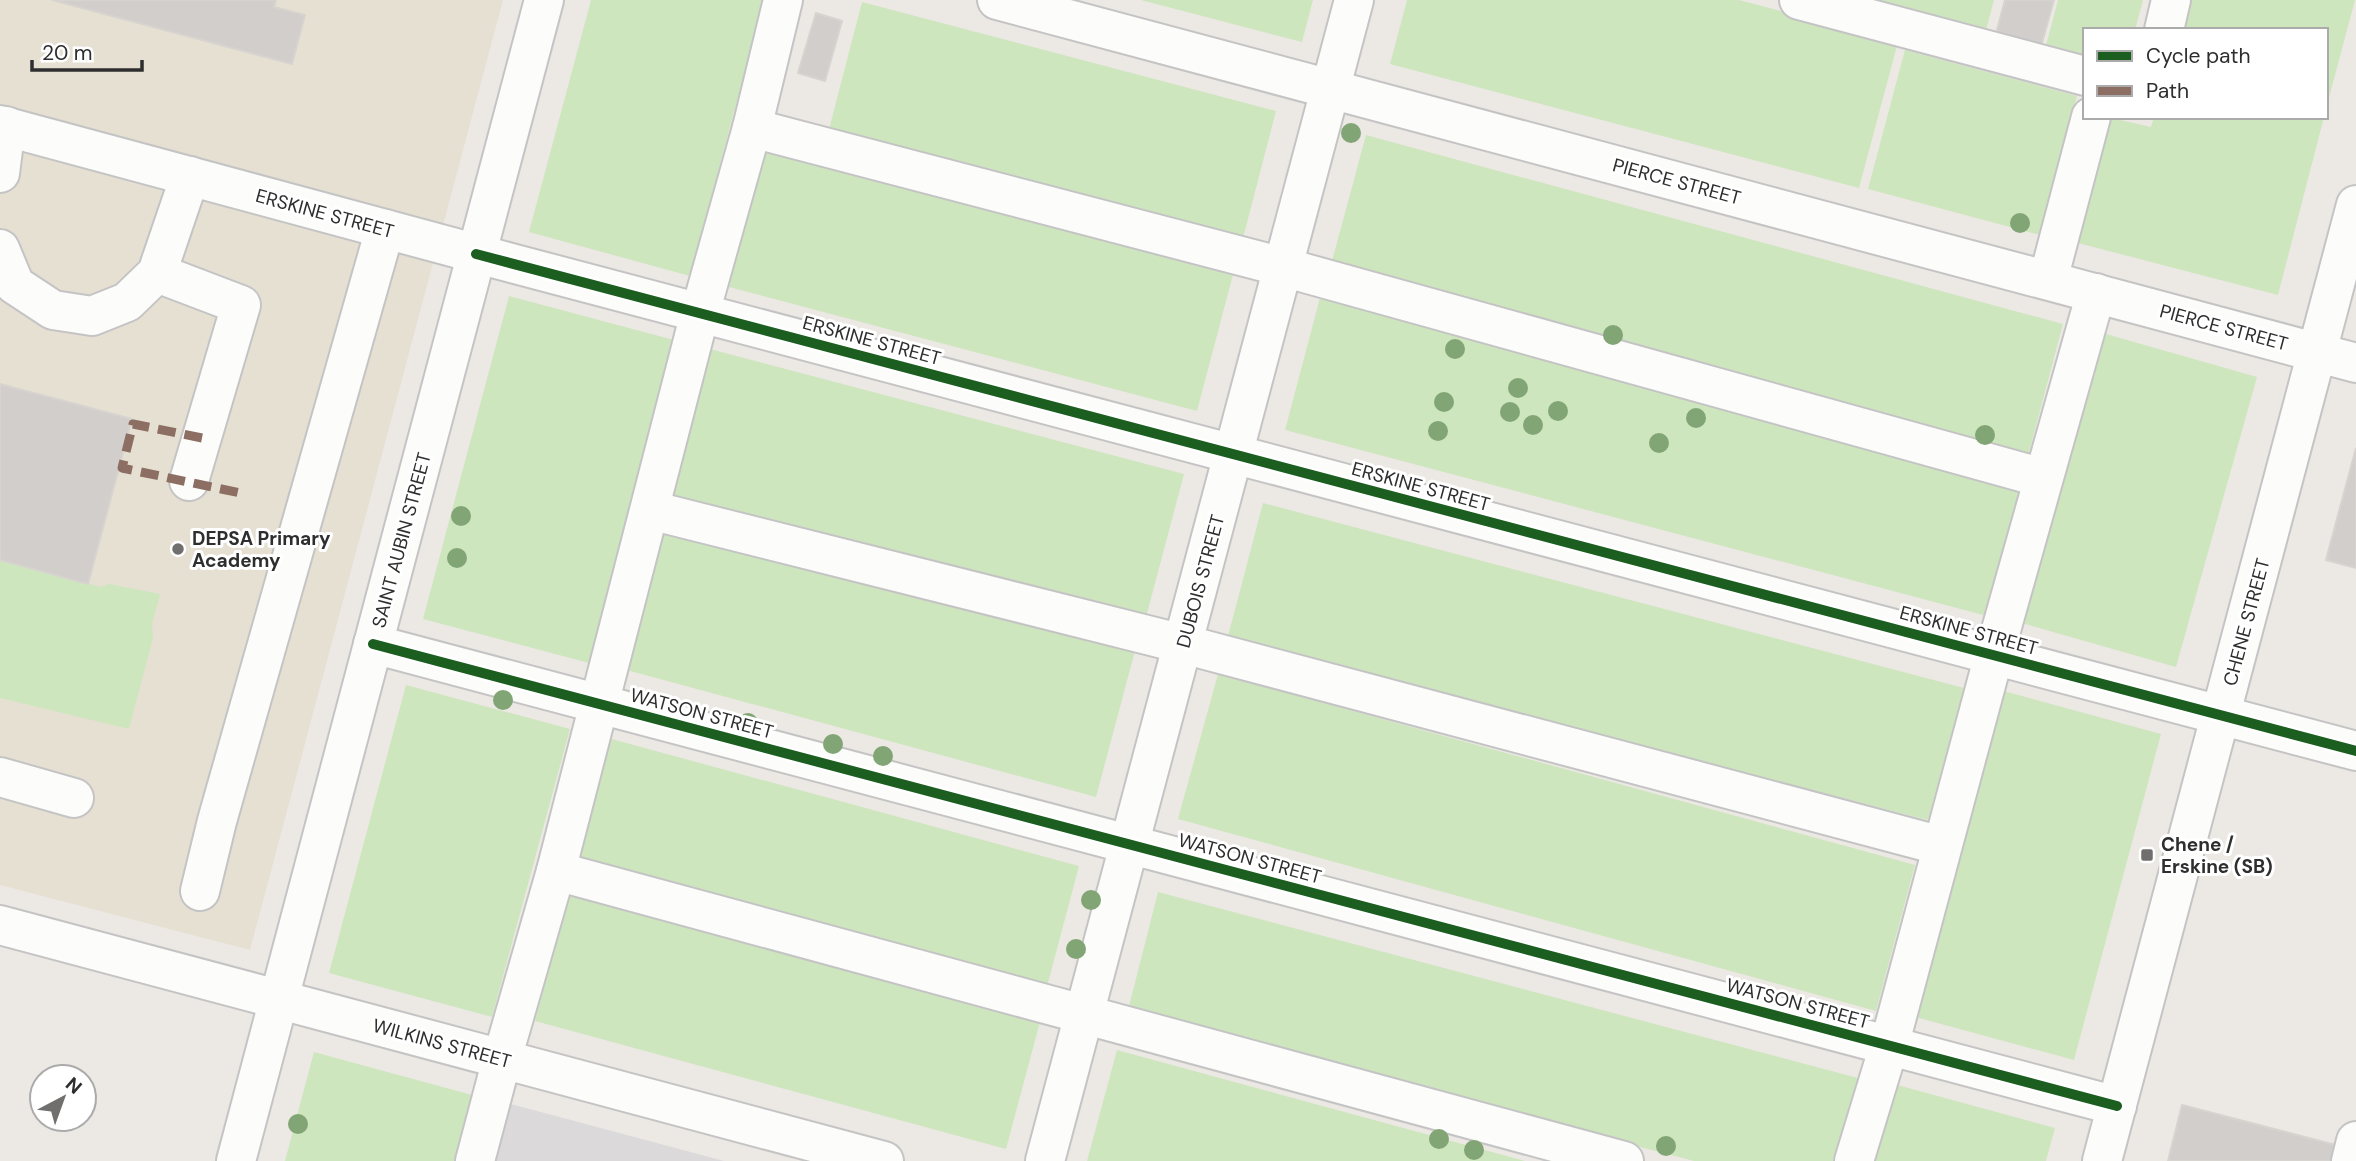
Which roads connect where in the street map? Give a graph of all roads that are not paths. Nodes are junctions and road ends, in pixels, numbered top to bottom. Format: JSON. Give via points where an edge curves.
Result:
{"nodes":[{"id":1,"x":544,"y":0,"type":"edge"},
{"id":2,"x":783,"y":0,"type":"edge"},
{"id":3,"x":997,"y":0,"type":"edge"},
{"id":4,"x":1354,"y":0,"type":"edge"},
{"id":5,"x":1799,"y":0,"type":"edge"},
{"id":6,"x":2171,"y":0,"type":"edge"},
{"id":7,"x":2164,"y":28,"type":"edge"},
{"id":8,"x":2083,"y":75,"type":"edge"},
{"id":9,"x":1330,"y":89,"type":"junction"},
{"id":10,"x":2090,"y":119,"type":"edge"},
{"id":11,"x":3,"y":125,"type":"edge"},
{"id":12,"x":752,"y":128,"type":"junction"},
{"id":13,"x":0,"y":173,"type":"edge"},
{"id":14,"x":190,"y":176,"type":"junction"},
{"id":15,"x":2356,"y":205,"type":"edge"},
{"id":16,"x":385,"y":229,"type":"junction"},
{"id":17,"x":0,"y":249,"type":"edge"},
{"id":18,"x":476,"y":254,"type":"junction"},
{"id":19,"x":1283,"y":267,"type":"junction"},
{"id":20,"x":157,"y":273,"type":"junction"},
{"id":21,"x":2048,"y":280,"type":"junction"},
{"id":22,"x":2096,"y":293,"type":"junction"},
{"id":23,"x":700,"y":313,"type":"junction"},
{"id":24,"x":2317,"y":352,"type":"junction"},
{"id":25,"x":2356,"y":363,"type":"edge"},
{"id":26,"x":1234,"y":454,"type":"junction"},
{"id":27,"x":2043,"y":478,"type":"junction"},
{"id":28,"x":189,"y":481,"type":"dead end"},
{"id":29,"x":650,"y":510,"type":"junction"},
{"id":30,"x":373,"y":644,"type":"junction"},
{"id":31,"x":1182,"y":644,"type":"junction"},
{"id":32,"x":1994,"y":655,"type":"junction"},
{"id":33,"x":599,"y":704,"type":"junction"},
{"id":34,"x":2221,"y":715,"type":"junction"},
{"id":35,"x":2356,"y":751,"type":"edge"},
{"id":36,"x":0,"y":777,"type":"edge"},
{"id":37,"x":74,"y":798,"type":"dead end"},
{"id":38,"x":1129,"y":844,"type":"junction"},
{"id":39,"x":1942,"y":846,"type":"junction"},
{"id":40,"x":556,"y":871,"type":"junction"},
{"id":41,"x":200,"y":891,"type":"dead end"},
{"id":42,"x":0,"y":925,"type":"edge"},
{"id":43,"x":279,"y":1000,"type":"junction"},
{"id":44,"x":1084,"y":1014,"type":"junction"},
{"id":45,"x":1889,"y":1046,"type":"junction"},
{"id":46,"x":502,"y":1059,"type":"junction"},
{"id":47,"x":2117,"y":1106,"type":"junction"},
{"id":48,"x":2356,"y":1141,"type":"edge"},
{"id":49,"x":236,"y":1161,"type":"edge"},
{"id":50,"x":475,"y":1161,"type":"edge"},
{"id":51,"x":884,"y":1161,"type":"edge"},
{"id":52,"x":1045,"y":1161,"type":"edge"},
{"id":53,"x":1624,"y":1161,"type":"edge"},
{"id":54,"x":1854,"y":1161,"type":"edge"},
{"id":55,"x":2102,"y":1161,"type":"edge"},
{"id":56,"x":2351,"y":1161,"type":"edge"}],
"edges":[{"from":1,"to":18,"type":"street","name":"SAINT AUBIN STREET"},
{"from":2,"to":12,"type":"street"},
{"from":3,"to":9,"type":"street","name":"PIERCE STREET"},
{"from":4,"to":9,"type":"street","name":"DUBOIS STREET"},
{"from":5,"to":8,"type":"street"},
{"from":6,"to":7,"type":"street"},
{"from":9,"to":19,"type":"street","name":"DUBOIS STREET"},
{"from":9,"to":21,"type":"street","name":"PIERCE STREET"},
{"from":10,"to":21,"type":"street"},
{"from":11,"to":13,"type":"street"},
{"from":11,"to":14,"type":"street","name":"ERSKINE STREET"},
{"from":12,"to":19,"type":"street"},
{"from":12,"to":23,"type":"street"},
{"from":14,"to":16,"type":"street","name":"ERSKINE STREET"},
{"from":14,"to":20,"type":"street"},
{"from":15,"to":24,"type":"street","name":"CHENE STREET"},
{"from":16,"to":18,"type":"street","name":"ERSKINE STREET"},
{"from":16,"to":41,"type":"street"},
{"from":17,"to":20,"type":"street","via":[[15,285],[53,310],[92,316],[127,302]]},
{"from":18,"to":23,"type":"street","name":"ERSKINE STREET"},
{"from":18,"to":30,"type":"street","name":"SAINT AUBIN STREET"},
{"from":19,"to":26,"type":"street","name":"DUBOIS STREET"},
{"from":19,"to":27,"type":"street"},
{"from":20,"to":28,"type":"street","via":[[241,305]]},
{"from":21,"to":22,"type":"street","name":"PIERCE STREET"},
{"from":22,"to":24,"type":"street","name":"PIERCE STREET"},
{"from":22,"to":27,"type":"street"},
{"from":23,"to":26,"type":"street","name":"ERSKINE STREET"},
{"from":23,"to":29,"type":"street"},
{"from":24,"to":25,"type":"street","name":"PIERCE STREET"},
{"from":24,"to":34,"type":"street","name":"CHENE STREET"},
{"from":26,"to":31,"type":"street","name":"DUBOIS STREET"},
{"from":26,"to":32,"type":"street","name":"ERSKINE STREET"},
{"from":27,"to":32,"type":"street"},
{"from":29,"to":31,"type":"street"},
{"from":29,"to":33,"type":"street"},
{"from":30,"to":33,"type":"street","name":"WATSON STREET"},
{"from":30,"to":43,"type":"street","name":"SAINT AUBIN STREET"},
{"from":31,"to":38,"type":"street","name":"DUBOIS STREET"},
{"from":31,"to":39,"type":"street"},
{"from":32,"to":34,"type":"street","name":"ERSKINE STREET"},
{"from":32,"to":39,"type":"street"},
{"from":33,"to":38,"type":"street","name":"WATSON STREET"},
{"from":33,"to":40,"type":"street"},
{"from":34,"to":35,"type":"street","name":"ERSKINE STREET"},
{"from":34,"to":47,"type":"street","name":"CHENE STREET"},
{"from":36,"to":37,"type":"street"},
{"from":38,"to":44,"type":"street","name":"DUBOIS STREET"},
{"from":38,"to":45,"type":"street","name":"WATSON STREET"},
{"from":39,"to":45,"type":"street"},
{"from":40,"to":44,"type":"street"},
{"from":40,"to":46,"type":"street"},
{"from":42,"to":43,"type":"street","name":"WILKINS STREET"},
{"from":43,"to":46,"type":"street","name":"WILKINS STREET"},
{"from":43,"to":49,"type":"street","name":"SAINT AUBIN STREET"},
{"from":44,"to":52,"type":"street","name":"DUBOIS STREET"},
{"from":44,"to":53,"type":"street"},
{"from":45,"to":47,"type":"street","name":"WATSON STREET"},
{"from":45,"to":54,"type":"street"},
{"from":46,"to":50,"type":"street"},
{"from":46,"to":51,"type":"street","name":"WILKINS STREET"},
{"from":47,"to":55,"type":"street","name":"CHENE STREET"},
{"from":48,"to":56,"type":"street"}]}
